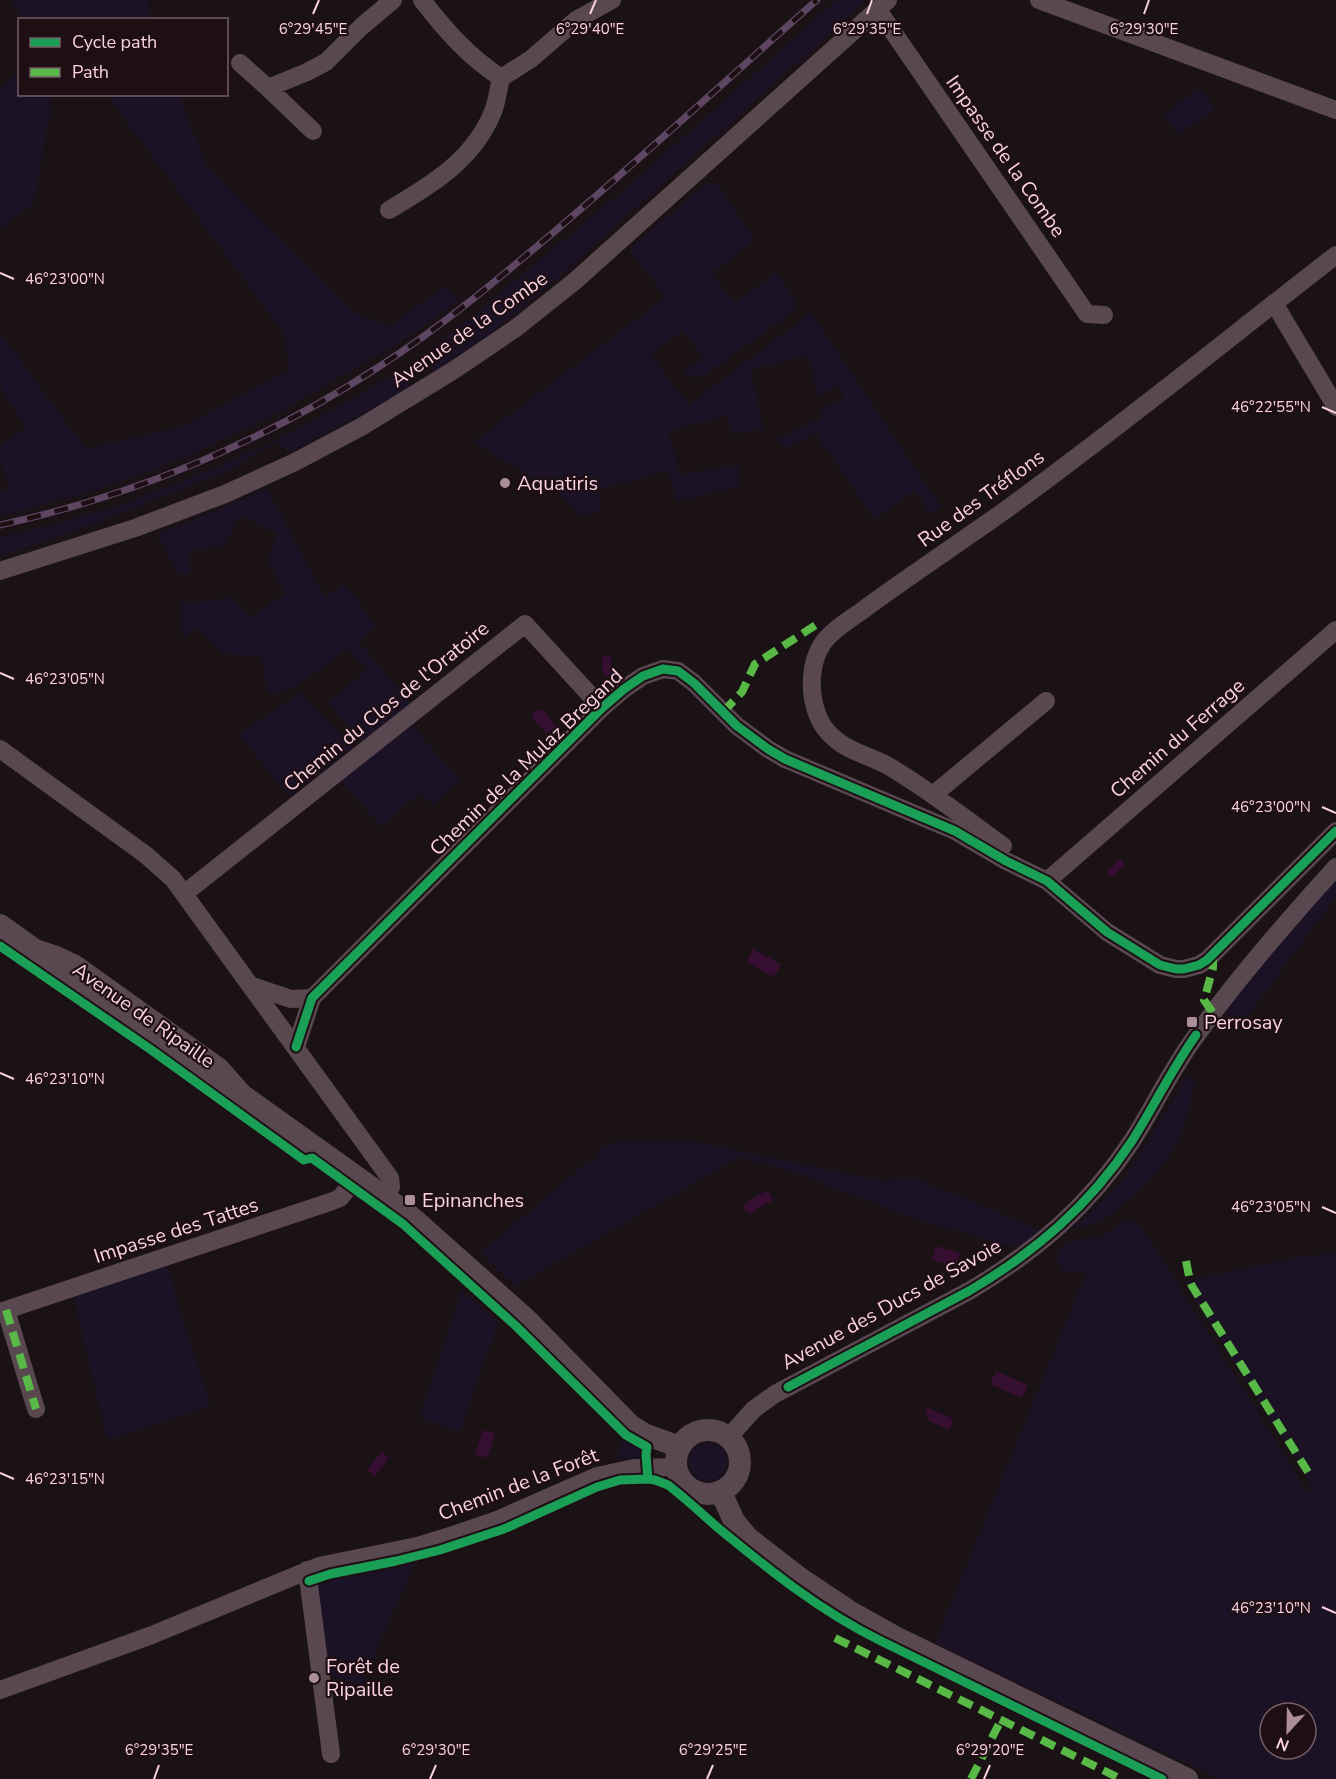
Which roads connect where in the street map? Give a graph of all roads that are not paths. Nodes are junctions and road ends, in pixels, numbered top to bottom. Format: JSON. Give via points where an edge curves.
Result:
{"nodes":[{"id":1,"x":393,"y":0,"type":"edge"},
{"id":2,"x":422,"y":0,"type":"edge"},
{"id":3,"x":612,"y":0,"type":"edge"},
{"id":4,"x":1040,"y":0,"type":"edge"},
{"id":5,"x":883,"y":5,"type":"edge"},
{"id":6,"x":240,"y":63,"type":"dead end"},
{"id":7,"x":501,"y":78,"type":"junction"},
{"id":8,"x":268,"y":88,"type":"junction"},
{"id":9,"x":1336,"y":110,"type":"edge"},
{"id":10,"x":313,"y":131,"type":"dead end"},
{"id":11,"x":389,"y":210,"type":"dead end"},
{"id":12,"x":1336,"y":255,"type":"edge"},
{"id":13,"x":1274,"y":303,"type":"junction"},
{"id":14,"x":1104,"y":315,"type":"dead end"},
{"id":15,"x":1336,"y":407,"type":"edge"},
{"id":16,"x":0,"y":572,"type":"edge"},
{"id":17,"x":1336,"y":630,"type":"edge"},
{"id":18,"x":1046,"y":701,"type":"dead end"},
{"id":19,"x":602,"y":708,"type":"junction"},
{"id":20,"x":0,"y":749,"type":"edge"},
{"id":21,"x":933,"y":795,"type":"junction"},
{"id":22,"x":1336,"y":831,"type":"edge"},
{"id":23,"x":1336,"y":867,"type":"edge"},
{"id":24,"x":1047,"y":881,"type":"junction"},
{"id":25,"x":185,"y":893,"type":"junction"},
{"id":26,"x":0,"y":925,"type":"edge"},
{"id":27,"x":252,"y":986,"type":"junction"},
{"id":28,"x":312,"y":998,"type":"junction"},
{"id":29,"x":296,"y":1047,"type":"junction"},
{"id":30,"x":357,"y":1177,"type":"junction"},
{"id":31,"x":385,"y":1197,"type":"junction"},
{"id":32,"x":3,"y":1311,"type":"edge"},
{"id":33,"x":36,"y":1409,"type":"dead end"},
{"id":34,"x":729,"y":1437,"type":"junction"},
{"id":35,"x":678,"y":1457,"type":"junction"},
{"id":36,"x":721,"y":1492,"type":"junction"},
{"id":37,"x":308,"y":1570,"type":"junction"},
{"id":38,"x":0,"y":1690,"type":"edge"},
{"id":39,"x":331,"y":1754,"type":"dead end"},
{"id":40,"x":1186,"y":1779,"type":"edge"}],
"edges":[{"from":1,"to":8,"type":"street","via":[[326,62]]},
{"from":2,"to":7,"type":"street","via":[[457,43]]},
{"from":3,"to":7,"type":"street","via":[[576,20],[531,59]]},
{"from":4,"to":9,"type":"street"},
{"from":5,"to":14,"type":"street","name":"Impasse de la Combe","via":[[1087,314]]},
{"from":5,"to":16,"type":"street","name":"Avenue de la Combe","via":[[589,269],[516,328],[454,370],[361,427],[260,478],[181,512]]},
{"from":6,"to":8,"type":"street"},
{"from":7,"to":11,"type":"street","via":[[493,113],[466,154],[428,187]]},
{"from":8,"to":10,"type":"street"},
{"from":12,"to":13,"type":"street","name":"Rue des Tréflons"},
{"from":13,"to":15,"type":"street"},
{"from":13,"to":21,"type":"street","name":"Rue des Tréflons","via":[[1089,447],[823,642],[812,680],[815,705],[826,729],[845,747],[886,764]]},
{"from":17,"to":24,"type":"street","name":"Chemin du Ferrage"},
{"from":18,"to":21,"type":"street"},
{"from":19,"to":24,"type":"street","name":"Chemin de la Mulaz Bregand","via":[[643,676],[663,669],[678,671],[768,749],[955,831]]},
{"from":19,"to":25,"type":"street","name":"Chemin du Clos de l'Oratoire","via":[[525,624]]},
{"from":19,"to":28,"type":"street","name":"Chemin de la Mulaz Bregand"},
{"from":20,"to":25,"type":"street","via":[[146,855]]},
{"from":21,"to":24,"type":"street","name":"Rue des Tréflons"},
{"from":22,"to":24,"type":"street","name":"Chemin de la Mulaz Bregand","via":[[1207,960],[1192,967],[1176,969],[1153,962],[1107,932]]},
{"from":23,"to":34,"type":"street","name":"Avenue des Ducs de Savoie","via":[[1209,1018],[1119,1159],[1054,1232],[969,1292],[768,1398]]},
{"from":25,"to":27,"type":"street"},
{"from":26,"to":30,"type":"street","name":"Avenue de Ripaille","via":[[35,950],[75,966],[158,1035],[219,1069],[242,1095]]},
{"from":27,"to":28,"type":"street","via":[[291,999]]},
{"from":27,"to":29,"type":"street"},
{"from":28,"to":29,"type":"street","name":"Chemin de la Mulaz Bregand"},
{"from":29,"to":31,"type":"street","via":[[390,1178],[391,1187]]},
{"from":30,"to":31,"type":"street","name":"Avenue de Ripaille"},
{"from":30,"to":32,"type":"street","name":"Impasse des Tattes","via":[[340,1198],[330,1202]]},
{"from":31,"to":35,"type":"street","name":"Avenue de Ripaille","via":[[526,1319],[630,1425]]},
{"from":32,"to":33,"type":"street"},
{"from":34,"to":35,"type":"street","via":[[719,1431],[703,1430],[689,1436]]},
{"from":34,"to":36,"type":"street","via":[[739,1452],[740,1466],[736,1479]]},
{"from":35,"to":36,"type":"street","via":[[681,1480],[691,1490],[704,1494]]},
{"from":35,"to":37,"type":"street","name":"Chemin de la Forêt","via":[[603,1474],[497,1520],[417,1546]]},
{"from":36,"to":40,"type":"street","via":[[734,1521],[748,1538],[849,1611]]},
{"from":37,"to":38,"type":"street","name":"Chemin de la Forêt","via":[[152,1635]]},
{"from":37,"to":39,"type":"street"}]}
